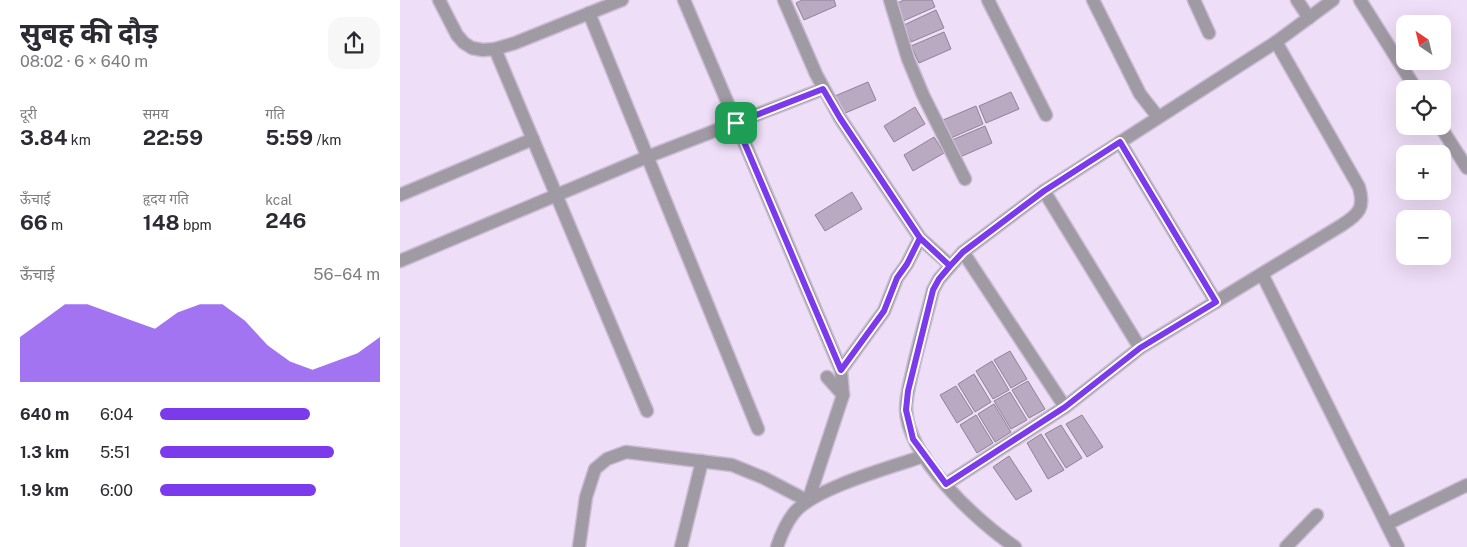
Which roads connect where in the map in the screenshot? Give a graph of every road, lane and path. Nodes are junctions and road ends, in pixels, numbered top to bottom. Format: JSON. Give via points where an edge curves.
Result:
{"nodes":[{"id":1,"x":439,"y":0,"type":"edge"},
{"id":2,"x":622,"y":0,"type":"edge"},
{"id":3,"x":684,"y":0,"type":"edge"},
{"id":4,"x":784,"y":0,"type":"edge"},
{"id":5,"x":890,"y":0,"type":"edge"},
{"id":6,"x":988,"y":0,"type":"edge"},
{"id":7,"x":1093,"y":0,"type":"edge"},
{"id":8,"x":1194,"y":0,"type":"edge"},
{"id":9,"x":1333,"y":0,"type":"edge"},
{"id":10,"x":1360,"y":0,"type":"edge"},
{"id":11,"x":1299,"y":3,"type":"edge"},
{"id":12,"x":589,"y":14,"type":"junction"},
{"id":13,"x":1309,"y":18,"type":"junction"},
{"id":14,"x":1209,"y":33,"type":"dead end"},
{"id":15,"x":1276,"y":42,"type":"junction"},
{"id":16,"x":495,"y":49,"type":"junction"},
{"id":17,"x":1410,"y":80,"type":"edge"},
{"id":18,"x":823,"y":89,"type":"junction"},
{"id":19,"x":1155,"y":113,"type":"junction"},
{"id":20,"x":1046,"y":115,"type":"dead end"},
{"id":21,"x":736,"y":123,"type":"junction"},
{"id":22,"x":1446,"y":135,"type":"edge"},
{"id":23,"x":533,"y":139,"type":"junction"},
{"id":24,"x":1120,"y":142,"type":"junction"},
{"id":25,"x":647,"y":157,"type":"junction"},
{"id":26,"x":1467,"y":168,"type":"edge"},
{"id":27,"x":965,"y":179,"type":"dead end"},
{"id":28,"x":1044,"y":191,"type":"junction"},
{"id":29,"x":400,"y":195,"type":"edge"},
{"id":30,"x":557,"y":196,"type":"junction"},
{"id":31,"x":920,"y":238,"type":"junction"},
{"id":32,"x":963,"y":252,"type":"junction"},
{"id":33,"x":400,"y":261,"type":"edge"},
{"id":34,"x":950,"y":266,"type":"junction"},
{"id":35,"x":1262,"y":274,"type":"junction"},
{"id":36,"x":1216,"y":302,"type":"junction"},
{"id":37,"x":1140,"y":348,"type":"junction"},
{"id":38,"x":841,"y":370,"type":"junction"},
{"id":39,"x":826,"y":377,"type":"dead end"},
{"id":40,"x":843,"y":395,"type":"junction"},
{"id":41,"x":1065,"y":407,"type":"junction"},
{"id":42,"x":647,"y":412,"type":"dead end"},
{"id":43,"x":758,"y":429,"type":"dead end"},
{"id":44,"x":924,"y":456,"type":"junction"},
{"id":45,"x":702,"y":461,"type":"junction"},
{"id":46,"x":946,"y":484,"type":"junction"},
{"id":47,"x":1467,"y":485,"type":"edge"},
{"id":48,"x":808,"y":501,"type":"junction"},
{"id":49,"x":1316,"y":515,"type":"dead end"},
{"id":50,"x":1387,"y":524,"type":"junction"},
{"id":51,"x":579,"y":547,"type":"edge"},
{"id":52,"x":681,"y":547,"type":"edge"},
{"id":53,"x":777,"y":547,"type":"edge"},
{"id":54,"x":1015,"y":547,"type":"edge"},
{"id":55,"x":1286,"y":547,"type":"edge"},
{"id":56,"x":1398,"y":547,"type":"edge"}],
"edges":[{"from":1,"to":16,"type":"street","via":[[452,28],[464,43],[472,48]]},
{"from":2,"to":12,"type":"street"},
{"from":3,"to":21,"type":"street"},
{"from":4,"to":18,"type":"street"},
{"from":5,"to":27,"type":"street","via":[[923,95]]},
{"from":6,"to":20,"type":"street"},
{"from":7,"to":19,"type":"street","via":[[1140,94]]},
{"from":8,"to":14,"type":"street"},
{"from":9,"to":13,"type":"street"},
{"from":10,"to":17,"type":"street"},
{"from":11,"to":13,"type":"street"},
{"from":12,"to":16,"type":"street"},
{"from":12,"to":25,"type":"street"},
{"from":13,"to":15,"type":"street"},
{"from":15,"to":19,"type":"street"},
{"from":15,"to":35,"type":"street","via":[[1360,188],[1362,206],[1353,218]]},
{"from":16,"to":23,"type":"street"},
{"from":18,"to":21,"type":"street"},
{"from":18,"to":31,"type":"street"},
{"from":19,"to":24,"type":"street"},
{"from":21,"to":25,"type":"street"},
{"from":21,"to":38,"type":"street"},
{"from":22,"to":26,"type":"street"},
{"from":23,"to":29,"type":"street"},
{"from":23,"to":30,"type":"street"},
{"from":24,"to":28,"type":"street"},
{"from":24,"to":36,"type":"street"},
{"from":25,"to":30,"type":"street"},
{"from":25,"to":43,"type":"street"},
{"from":28,"to":32,"type":"street"},
{"from":28,"to":37,"type":"street"},
{"from":30,"to":33,"type":"street"},
{"from":30,"to":42,"type":"street"},
{"from":31,"to":34,"type":"street"},
{"from":31,"to":38,"type":"street","via":[[897,278],[884,311]]},
{"from":32,"to":34,"type":"street"},
{"from":32,"to":41,"type":"street"},
{"from":34,"to":44,"type":"street","via":[[933,290],[908,391],[906,410],[909,425]]},
{"from":35,"to":36,"type":"street"},
{"from":35,"to":50,"type":"street"},
{"from":36,"to":37,"type":"street"},
{"from":37,"to":41,"type":"street"},
{"from":38,"to":40,"type":"street"},
{"from":39,"to":40,"type":"street"},
{"from":40,"to":48,"type":"street"},
{"from":41,"to":46,"type":"street"},
{"from":44,"to":46,"type":"street"},
{"from":44,"to":48,"type":"street","via":[[842,484]]},
{"from":45,"to":48,"type":"street","via":[[732,465]]},
{"from":45,"to":51,"type":"street","via":[[626,452],[607,459],[596,469],[586,497]]},
{"from":45,"to":52,"type":"street"},
{"from":46,"to":54,"type":"street"},
{"from":47,"to":50,"type":"street"},
{"from":48,"to":53,"type":"street","via":[[795,512]]},
{"from":49,"to":55,"type":"street"},
{"from":50,"to":56,"type":"street"}]}
